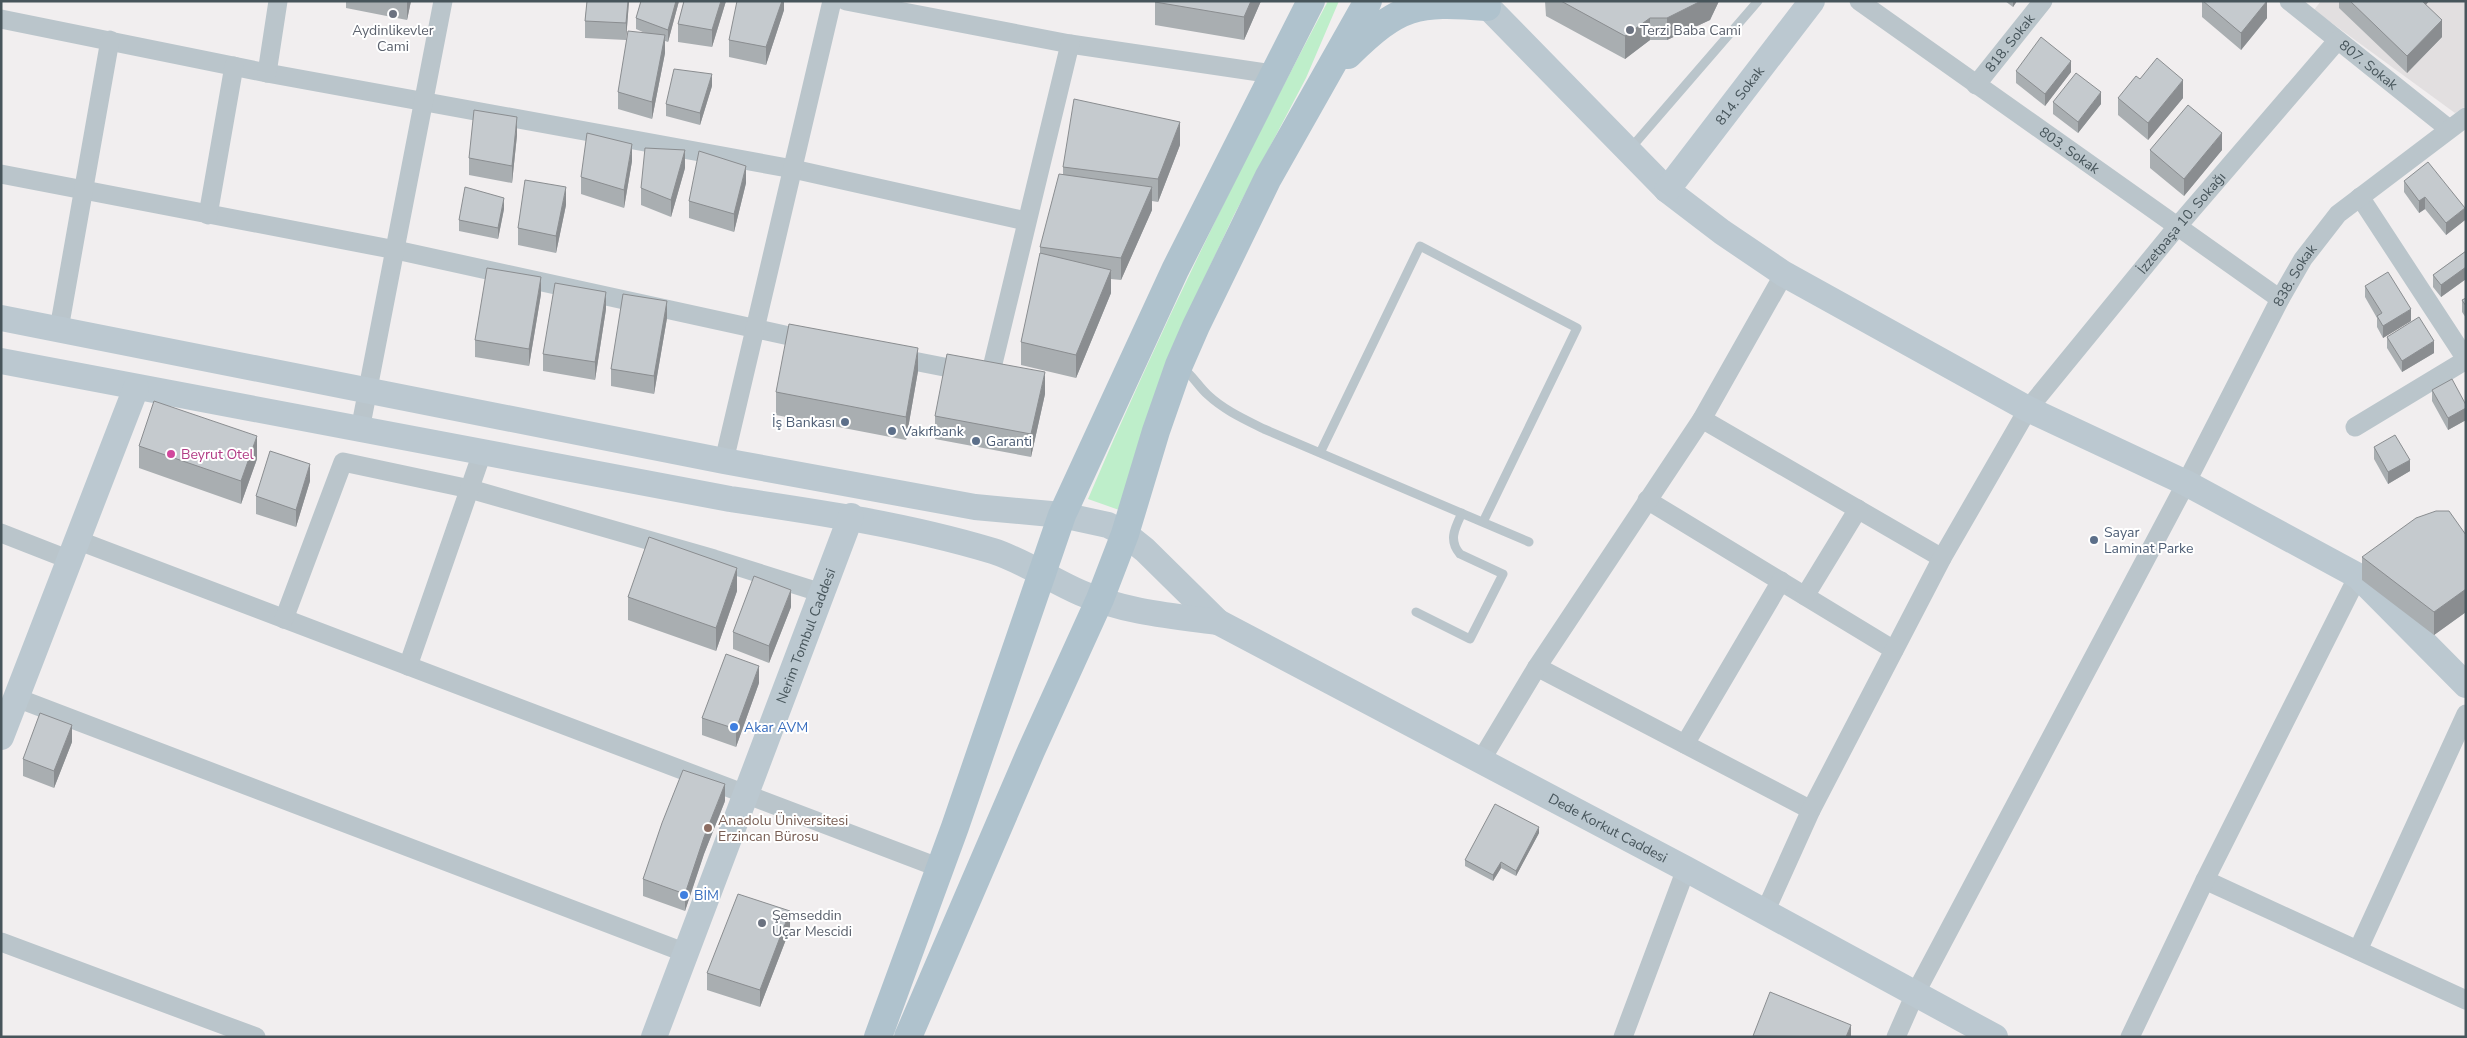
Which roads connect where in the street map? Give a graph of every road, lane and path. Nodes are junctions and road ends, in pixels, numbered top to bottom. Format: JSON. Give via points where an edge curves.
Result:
{"nodes":[{"id":1,"x":278,"y":1,"type":"edge"},
{"id":2,"x":443,"y":1,"type":"edge"},
{"id":3,"x":832,"y":1,"type":"edge"},
{"id":4,"x":846,"y":1,"type":"edge"},
{"id":5,"x":1311,"y":1,"type":"edge"},
{"id":6,"x":1368,"y":1,"type":"edge"},
{"id":7,"x":1758,"y":1,"type":"edge"},
{"id":8,"x":1812,"y":1,"type":"edge"},
{"id":9,"x":1859,"y":1,"type":"edge"},
{"id":10,"x":2043,"y":1,"type":"edge"},
{"id":11,"x":2296,"y":3,"type":"edge"},
{"id":12,"x":1484,"y":4,"type":"edge"},
{"id":13,"x":1,"y":19,"type":"edge"},
{"id":14,"x":110,"y":40,"type":"junction"},
{"id":15,"x":2337,"y":41,"type":"junction"},
{"id":16,"x":1070,"y":44,"type":"junction"},
{"id":17,"x":234,"y":66,"type":"junction"},
{"id":18,"x":267,"y":73,"type":"junction"},
{"id":19,"x":1273,"y":74,"type":"junction"},
{"id":20,"x":1322,"y":81,"type":"junction"},
{"id":21,"x":1976,"y":85,"type":"junction"},
{"id":22,"x":424,"y":101,"type":"junction"},
{"id":23,"x":2466,"y":117,"type":"edge"},
{"id":24,"x":2449,"y":129,"type":"junction"},
{"id":25,"x":1628,"y":151,"type":"junction"},
{"id":26,"x":793,"y":169,"type":"junction"},
{"id":27,"x":1,"y":174,"type":"edge"},
{"id":28,"x":82,"y":189,"type":"junction"},
{"id":29,"x":1667,"y":190,"type":"junction"},
{"id":30,"x":2360,"y":198,"type":"junction"},
{"id":31,"x":208,"y":215,"type":"junction"},
{"id":32,"x":1026,"y":221,"type":"junction"},
{"id":33,"x":2176,"y":228,"type":"junction"},
{"id":34,"x":396,"y":250,"type":"junction"},
{"id":35,"x":1784,"y":274,"type":"junction"},
{"id":36,"x":2280,"y":299,"type":"junction"},
{"id":37,"x":1,"y":318,"type":"edge"},
{"id":38,"x":59,"y":329,"type":"junction"},
{"id":39,"x":755,"y":329,"type":"junction"},
{"id":40,"x":830,"y":344,"type":"edge"},
{"id":41,"x":877,"y":354,"type":"edge"},
{"id":42,"x":2466,"y":359,"type":"edge"},
{"id":43,"x":1,"y":361,"type":"edge"},
{"id":44,"x":1179,"y":365,"type":"junction"},
{"id":45,"x":136,"y":388,"type":"junction"},
{"id":46,"x":368,"y":390,"type":"junction"},
{"id":47,"x":2028,"y":410,"type":"junction"},
{"id":48,"x":1702,"y":419,"type":"junction"},
{"id":49,"x":2355,"y":427,"type":"dead end"},
{"id":50,"x":360,"y":430,"type":"junction"},
{"id":51,"x":482,"y":453,"type":"junction"},
{"id":52,"x":1320,"y":453,"type":"junction"},
{"id":53,"x":724,"y":461,"type":"junction"},
{"id":54,"x":2186,"y":483,"type":"junction"},
{"id":55,"x":470,"y":489,"type":"junction"},
{"id":56,"x":1647,"y":500,"type":"junction"},
{"id":57,"x":1858,"y":509,"type":"junction"},
{"id":58,"x":1462,"y":513,"type":"junction"},
{"id":59,"x":1062,"y":515,"type":"junction"},
{"id":60,"x":851,"y":516,"type":"junction"},
{"id":61,"x":1483,"y":522,"type":"junction"},
{"id":62,"x":1,"y":533,"type":"edge"},
{"id":63,"x":1125,"y":534,"type":"junction"},
{"id":64,"x":1529,"y":542,"type":"dead end"},
{"id":65,"x":74,"y":550,"type":"junction"},
{"id":66,"x":1942,"y":558,"type":"junction"},
{"id":67,"x":1041,"y":573,"type":"junction"},
{"id":68,"x":2358,"y":576,"type":"junction"},
{"id":69,"x":1781,"y":582,"type":"junction"},
{"id":70,"x":822,"y":593,"type":"junction"},
{"id":71,"x":1805,"y":596,"type":"junction"},
{"id":72,"x":1100,"y":599,"type":"junction"},
{"id":73,"x":1416,"y":612,"type":"dead end"},
{"id":74,"x":284,"y":619,"type":"junction"},
{"id":75,"x":1218,"y":622,"type":"junction"},
{"id":76,"x":1894,"y":650,"type":"junction"},
{"id":77,"x":408,"y":666,"type":"junction"},
{"id":78,"x":1537,"y":667,"type":"junction"},
{"id":79,"x":2466,"y":685,"type":"edge"},
{"id":80,"x":10,"y":704,"type":"edge"},
{"id":81,"x":2466,"y":714,"type":"edge"},
{"id":82,"x":1,"y":737,"type":"edge"},
{"id":83,"x":1685,"y":744,"type":"junction"},
{"id":84,"x":1480,"y":762,"type":"junction"},
{"id":85,"x":746,"y":794,"type":"junction"},
{"id":86,"x":1811,"y":810,"type":"junction"},
{"id":87,"x":940,"y":868,"type":"junction"},
{"id":88,"x":1686,"y":869,"type":"junction"},
{"id":89,"x":2205,"y":880,"type":"junction"},
{"id":90,"x":1765,"y":912,"type":"junction"},
{"id":91,"x":1,"y":942,"type":"edge"},
{"id":92,"x":2358,"y":950,"type":"junction"},
{"id":93,"x":686,"y":953,"type":"junction"},
{"id":94,"x":1915,"y":994,"type":"junction"},
{"id":95,"x":2466,"y":1000,"type":"edge"},
{"id":96,"x":256,"y":1037,"type":"edge"},
{"id":97,"x":654,"y":1037,"type":"edge"},
{"id":98,"x":878,"y":1037,"type":"edge"},
{"id":99,"x":908,"y":1037,"type":"edge"},
{"id":100,"x":1622,"y":1037,"type":"edge"},
{"id":101,"x":1896,"y":1037,"type":"edge"},
{"id":102,"x":1996,"y":1037,"type":"edge"},
{"id":103,"x":2130,"y":1037,"type":"edge"}],
"edges":[{"from":1,"to":18,"type":"street"},
{"from":2,"to":22,"type":"street"},
{"from":3,"to":26,"type":"street"},
{"from":4,"to":16,"type":"street"},
{"from":5,"to":19,"type":"main road"},
{"from":6,"to":20,"type":"main road"},
{"from":7,"to":25,"type":"lane"},
{"from":8,"to":29,"type":"main road","name":"814. Sokak"},
{"from":9,"to":21,"type":"street","name":"803. Sokak"},
{"from":10,"to":21,"type":"street","name":"818. Sokak"},
{"from":11,"to":15,"type":"street","name":"807. Sokak"},
{"from":12,"to":20,"type":"main road","via":[[1443,3],[1413,8],[1397,15],[1377,27]]},
{"from":12,"to":25,"type":"main road"},
{"from":13,"to":14,"type":"street"},
{"from":14,"to":17,"type":"street"},
{"from":14,"to":28,"type":"street"},
{"from":15,"to":24,"type":"street","name":"807. Sokak"},
{"from":15,"to":33,"type":"street","name":"İzzetpaşa 10. Sokağı"},
{"from":16,"to":19,"type":"street"},
{"from":16,"to":32,"type":"street"},
{"from":17,"to":18,"type":"street"},
{"from":17,"to":31,"type":"street"},
{"from":18,"to":22,"type":"street"},
{"from":19,"to":59,"type":"main road","via":[[1174,270]]},
{"from":20,"to":44,"type":"main road","via":[[1268,178]]},
{"from":21,"to":33,"type":"street","name":"803. Sokak"},
{"from":22,"to":26,"type":"street"},
{"from":22,"to":34,"type":"street"},
{"from":23,"to":24,"type":"street","name":"838. Sokak"},
{"from":24,"to":30,"type":"street","name":"838. Sokak"},
{"from":25,"to":29,"type":"main road"},
{"from":26,"to":32,"type":"street"},
{"from":26,"to":39,"type":"street"},
{"from":27,"to":28,"type":"street"},
{"from":28,"to":31,"type":"street"},
{"from":28,"to":38,"type":"street"},
{"from":29,"to":35,"type":"main road"},
{"from":30,"to":36,"type":"street","name":"838. Sokak","via":[[2338,214],[2322,233]]},
{"from":30,"to":42,"type":"street"},
{"from":31,"to":34,"type":"street"},
{"from":32,"to":41,"type":"street","via":[[990,376]]},
{"from":33,"to":36,"type":"street","name":"803. Sokak"},
{"from":33,"to":47,"type":"street","name":"İzzetpaşa 10. Sokağı"},
{"from":34,"to":39,"type":"street"},
{"from":34,"to":46,"type":"street"},
{"from":35,"to":47,"type":"main road"},
{"from":35,"to":48,"type":"street"},
{"from":36,"to":54,"type":"street","name":"838. Sokak"},
{"from":37,"to":38,"type":"main road","name":"Dede Korkut Caddesi"},
{"from":38,"to":46,"type":"main road","name":"Dede Korkut Caddesi"},
{"from":39,"to":40,"type":"street"},
{"from":39,"to":53,"type":"street"},
{"from":42,"to":49,"type":"street"},
{"from":43,"to":45,"type":"main road","name":"Dede Korkut Caddesi"},
{"from":44,"to":52,"type":"lane","via":[[1229,412]]},
{"from":44,"to":63,"type":"main road"},
{"from":45,"to":50,"type":"main road","name":"Dede Korkut Caddesi"},
{"from":45,"to":65,"type":"main road"},
{"from":46,"to":50,"type":"street"},
{"from":46,"to":53,"type":"main road","name":"Dede Korkut Caddesi"},
{"from":47,"to":54,"type":"main road"},
{"from":47,"to":66,"type":"street","name":"İzzetpaşa 10. Sokağı"},
{"from":48,"to":56,"type":"street"},
{"from":48,"to":57,"type":"street"},
{"from":50,"to":51,"type":"main road","name":"Dede Korkut Caddesi"},
{"from":51,"to":55,"type":"street"},
{"from":51,"to":60,"type":"main road","name":"Dede Korkut Caddesi","via":[[730,499]]},
{"from":52,"to":58,"type":"lane"},
{"from":52,"to":61,"type":"lane","via":[[1420,246],[1577,328]]},
{"from":53,"to":59,"type":"main road","name":"Dede Korkut Caddesi","via":[[975,507]]},
{"from":54,"to":68,"type":"main road"},
{"from":54,"to":94,"type":"street","name":"838. Sokak"},
{"from":55,"to":70,"type":"street","via":[[714,558]]},
{"from":55,"to":74,"type":"street","via":[[344,462]]},
{"from":55,"to":77,"type":"street"},
{"from":56,"to":69,"type":"street"},
{"from":56,"to":78,"type":"street"},
{"from":57,"to":66,"type":"street"},
{"from":57,"to":71,"type":"street"},
{"from":58,"to":61,"type":"lane"},
{"from":58,"to":73,"type":"lane","via":[[1453,534],[1456,550],[1502,574],[1470,639]]},
{"from":59,"to":63,"type":"main road","name":"Dede Korkut Caddesi","via":[[1108,525]]},
{"from":59,"to":67,"type":"main road"},
{"from":60,"to":67,"type":"main road","name":"Dede Korkut Caddesi","via":[[993,552]]},
{"from":60,"to":70,"type":"main road","name":"Nerim Tombul Caddesi"},
{"from":61,"to":64,"type":"lane"},
{"from":62,"to":65,"type":"street"},
{"from":63,"to":72,"type":"main road"},
{"from":63,"to":75,"type":"main road","name":"Dede Korkut Caddesi"},
{"from":65,"to":74,"type":"street"},
{"from":65,"to":80,"type":"main road"},
{"from":66,"to":76,"type":"street","name":"İzzetpaşa 10. Sokağı"},
{"from":67,"to":72,"type":"main road","name":"Dede Korkut Caddesi","via":[[1082,594]]},
{"from":67,"to":87,"type":"main road"},
{"from":68,"to":79,"type":"main road"},
{"from":68,"to":89,"type":"street"},
{"from":69,"to":71,"type":"street"},
{"from":69,"to":83,"type":"street"},
{"from":70,"to":85,"type":"main road","name":"Nerim Tombul Caddesi"},
{"from":71,"to":76,"type":"street"},
{"from":72,"to":75,"type":"main road","name":"Dede Korkut Caddesi","via":[[1138,610]]},
{"from":72,"to":99,"type":"main road"},
{"from":74,"to":77,"type":"street"},
{"from":75,"to":84,"type":"main road","name":"Dede Korkut Caddesi"},
{"from":76,"to":86,"type":"street","name":"İzzetpaşa 10. Sokağı"},
{"from":77,"to":85,"type":"street"},
{"from":78,"to":83,"type":"street"},
{"from":78,"to":84,"type":"street"},
{"from":80,"to":82,"type":"main road"},
{"from":80,"to":93,"type":"street"},
{"from":81,"to":92,"type":"street"},
{"from":83,"to":86,"type":"street"},
{"from":84,"to":88,"type":"main road","name":"Dede Korkut Caddesi"},
{"from":85,"to":87,"type":"street"},
{"from":85,"to":93,"type":"main road","name":"Nerim Tombul Caddesi"},
{"from":86,"to":90,"type":"street","name":"İzzetpaşa 10. Sokağı"},
{"from":87,"to":98,"type":"main road"},
{"from":88,"to":90,"type":"main road","name":"Dede Korkut Caddesi"},
{"from":88,"to":100,"type":"street"},
{"from":89,"to":92,"type":"street"},
{"from":89,"to":103,"type":"street"},
{"from":90,"to":94,"type":"main road","name":"Dede Korkut Caddesi"},
{"from":91,"to":96,"type":"street"},
{"from":92,"to":95,"type":"street"},
{"from":93,"to":97,"type":"main road","name":"Nerim Tombul Caddesi"},
{"from":94,"to":101,"type":"street","name":"838. Sokak"},
{"from":94,"to":102,"type":"main road","name":"Dede Korkut Caddesi"}]}
